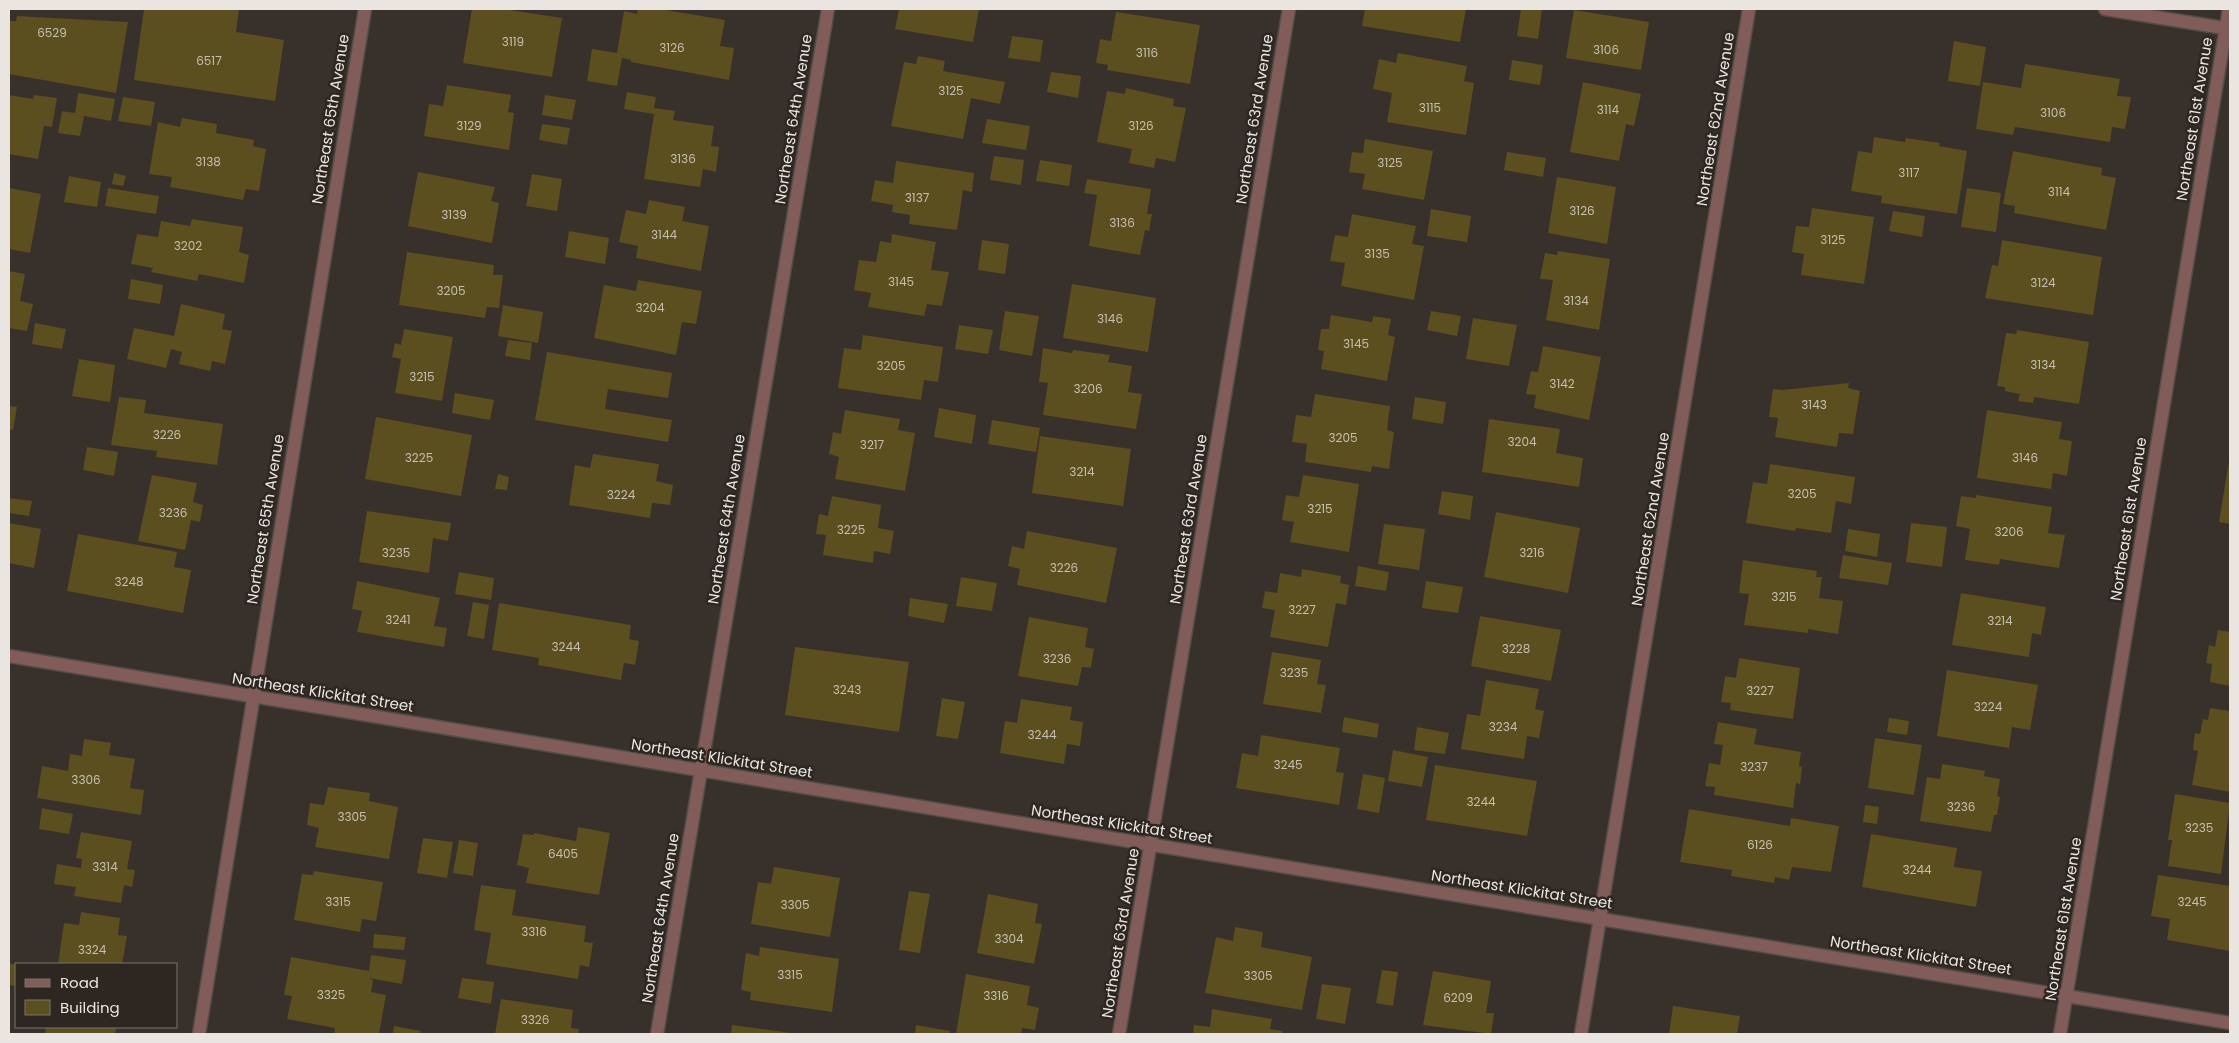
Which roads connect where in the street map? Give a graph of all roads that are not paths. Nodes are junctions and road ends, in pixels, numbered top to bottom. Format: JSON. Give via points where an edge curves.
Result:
{"nodes":[{"id":1,"x":365,"y":9,"type":"edge"},
{"id":2,"x":828,"y":9,"type":"edge"},
{"id":3,"x":1289,"y":9,"type":"edge"},
{"id":4,"x":1749,"y":9,"type":"edge"},
{"id":5,"x":2105,"y":9,"type":"edge"},
{"id":6,"x":2229,"y":9,"type":"edge"},
{"id":7,"x":2228,"y":29,"type":"edge"},
{"id":8,"x":9,"y":656,"type":"edge"},
{"id":9,"x":253,"y":696,"type":"junction"},
{"id":10,"x":700,"y":771,"type":"junction"},
{"id":11,"x":1151,"y":845,"type":"junction"},
{"id":12,"x":1600,"y":919,"type":"junction"},
{"id":13,"x":2066,"y":995,"type":"junction"},
{"id":14,"x":2230,"y":1023,"type":"edge"},
{"id":15,"x":198,"y":1034,"type":"edge"},
{"id":16,"x":658,"y":1034,"type":"edge"},
{"id":17,"x":1119,"y":1034,"type":"edge"},
{"id":18,"x":1582,"y":1034,"type":"edge"},
{"id":19,"x":2060,"y":1034,"type":"edge"}],
"edges":[{"from":1,"to":9,"type":"street","name":"Northeast 65th Avenue"},
{"from":2,"to":10,"type":"street","name":"Northeast 64th Avenue"},
{"from":3,"to":11,"type":"street","name":"Northeast 63rd Avenue"},
{"from":4,"to":12,"type":"street","name":"Northeast 62nd Avenue"},
{"from":5,"to":7,"type":"street"},
{"from":6,"to":7,"type":"street","name":"Northeast 61st Avenue"},
{"from":7,"to":13,"type":"street","name":"Northeast 61st Avenue"},
{"from":8,"to":9,"type":"street","name":"Northeast Klickitat Street"},
{"from":9,"to":10,"type":"street","name":"Northeast Klickitat Street"},
{"from":9,"to":15,"type":"street","name":"Northeast 65th Avenue"},
{"from":10,"to":11,"type":"street","name":"Northeast Klickitat Street"},
{"from":10,"to":16,"type":"street","name":"Northeast 64th Avenue"},
{"from":11,"to":12,"type":"street","name":"Northeast Klickitat Street"},
{"from":11,"to":17,"type":"street","name":"Northeast 63rd Avenue"},
{"from":12,"to":13,"type":"street","name":"Northeast Klickitat Street"},
{"from":12,"to":18,"type":"street","name":"Northeast 62nd Avenue"},
{"from":13,"to":14,"type":"street","name":"Northeast Klickitat Street"},
{"from":13,"to":19,"type":"street","name":"Northeast 61st Avenue"}]}
